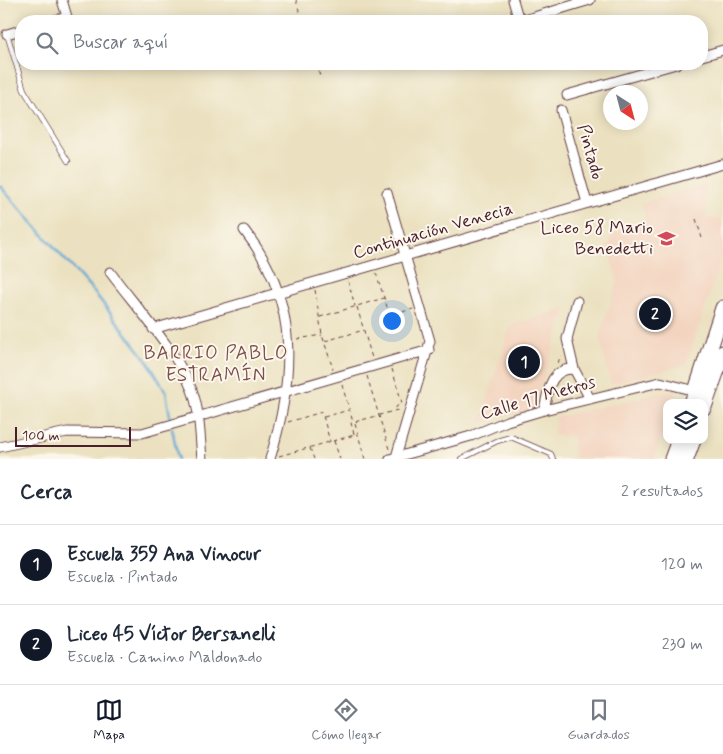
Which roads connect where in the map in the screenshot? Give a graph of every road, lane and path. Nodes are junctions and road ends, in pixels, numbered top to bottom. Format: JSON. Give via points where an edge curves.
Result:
{"nodes":[{"id":1,"x":62,"y":0,"type":"edge"},
{"id":2,"x":296,"y":0,"type":"edge"},
{"id":3,"x":513,"y":0,"type":"edge"},
{"id":4,"x":590,"y":0,"type":"edge"},
{"id":5,"x":66,"y":15,"type":"edge"},
{"id":6,"x":300,"y":15,"type":"edge"},
{"id":7,"x":518,"y":15,"type":"edge"},
{"id":8,"x":540,"y":15,"type":"edge"},
{"id":9,"x":15,"y":32,"type":"edge"},
{"id":10,"x":7,"y":34,"type":"joint"},
{"id":11,"x":723,"y":50,"type":"edge"},
{"id":12,"x":708,"y":54,"type":"edge"},
{"id":13,"x":15,"y":60,"type":"edge"},
{"id":14,"x":18,"y":70,"type":"edge"},
{"id":15,"x":318,"y":70,"type":"edge"},
{"id":16,"x":655,"y":70,"type":"edge"},
{"id":17,"x":321,"y":79,"type":"dead end"},
{"id":18,"x":567,"y":95,"type":"dead end"},
{"id":19,"x":561,"y":110,"type":"dead end"},
{"id":20,"x":68,"y":161,"type":"dead end"},
{"id":21,"x":723,"y":164,"type":"edge"},
{"id":22,"x":387,"y":193,"type":"dead end"},
{"id":23,"x":588,"y":203,"type":"junction"},
{"id":24,"x":696,"y":220,"type":"dead end"},
{"id":25,"x":244,"y":230,"type":"dead end"},
{"id":26,"x":702,"y":238,"type":"dead end"},
{"id":27,"x":406,"y":256,"type":"junction"},
{"id":28,"x":374,"y":265,"type":"junction"},
{"id":29,"x":110,"y":272,"type":"dead end"},
{"id":30,"x":345,"y":273,"type":"junction"},
{"id":31,"x":312,"y":283,"type":"junction"},
{"id":32,"x":279,"y":292,"type":"junction"},
{"id":33,"x":384,"y":298,"type":"junction"},
{"id":34,"x":577,"y":302,"type":"dead end"},
{"id":35,"x":356,"y":306,"type":"junction"},
{"id":36,"x":421,"y":307,"type":"junction"},
{"id":37,"x":723,"y":308,"type":"edge"},
{"id":38,"x":320,"y":317,"type":"junction"},
{"id":39,"x":153,"y":329,"type":"junction"},
{"id":40,"x":364,"y":330,"type":"junction"},
{"id":41,"x":322,"y":335,"type":"junction"},
{"id":42,"x":567,"y":339,"type":"junction"},
{"id":43,"x":288,"y":340,"type":"junction"},
{"id":44,"x":324,"y":341,"type":"junction"},
{"id":45,"x":429,"y":350,"type":"junction"},
{"id":46,"x":723,"y":354,"type":"edge"},
{"id":47,"x":374,"y":365,"type":"junction"},
{"id":48,"x":392,"y":369,"type":"dead end"},
{"id":49,"x":574,"y":369,"type":"junction"},
{"id":50,"x":337,"y":376,"type":"junction"},
{"id":51,"x":367,"y":376,"type":"dead end"},
{"id":52,"x":554,"y":376,"type":"junction"},
{"id":53,"x":286,"y":391,"type":"junction"},
{"id":54,"x":694,"y":397,"type":"edge"},
{"id":55,"x":590,"y":399,"type":"junction"},
{"id":56,"x":707,"y":399,"type":"edge"},
{"id":57,"x":412,"y":406,"type":"junction"},
{"id":58,"x":350,"y":410,"type":"junction"},
{"id":59,"x":397,"y":410,"type":"junction"},
{"id":60,"x":544,"y":410,"type":"junction"},
{"id":61,"x":197,"y":415,"type":"junction"},
{"id":62,"x":379,"y":415,"type":"junction"},
{"id":63,"x":323,"y":417,"type":"junction"},
{"id":64,"x":354,"y":422,"type":"junction"},
{"id":65,"x":280,"y":424,"type":"junction"},
{"id":66,"x":358,"y":434,"type":"junction"},
{"id":67,"x":354,"y":435,"type":"junction"},
{"id":68,"x":334,"y":440,"type":"junction"},
{"id":69,"x":330,"y":442,"type":"junction"},
{"id":70,"x":678,"y":444,"type":"edge"},
{"id":71,"x":692,"y":444,"type":"edge"},
{"id":72,"x":0,"y":447,"type":"edge"},
{"id":73,"x":310,"y":447,"type":"junction"},
{"id":74,"x":393,"y":458,"type":"edge"},
{"id":75,"x":202,"y":459,"type":"edge"},
{"id":76,"x":270,"y":459,"type":"edge"},
{"id":77,"x":314,"y":459,"type":"edge"},
{"id":78,"x":340,"y":459,"type":"edge"},
{"id":79,"x":365,"y":459,"type":"edge"},
{"id":80,"x":461,"y":459,"type":"edge"},
{"id":81,"x":552,"y":459,"type":"edge"},
{"id":82,"x":672,"y":459,"type":"edge"},
{"id":83,"x":686,"y":459,"type":"edge"}],
"edges":[{"from":1,"to":5,"type":"street"},
{"from":2,"to":6,"type":"path"},
{"from":3,"to":7,"type":"street"},
{"from":4,"to":8,"type":"street"},
{"from":9,"to":10,"type":"street"},
{"from":10,"to":13,"type":"lane"},
{"from":11,"to":12,"type":"street"},
{"from":14,"to":20,"type":"lane","via":[[24,90]]},
{"from":15,"to":17,"type":"path"},
{"from":16,"to":18,"type":"street"},
{"from":19,"to":23,"type":"street","name":"Pintado"},
{"from":21,"to":23,"type":"street","name":"Continuación Venecia"},
{"from":22,"to":27,"type":"street"},
{"from":23,"to":27,"type":"street","name":"Continuación Venecia"},
{"from":24,"to":26,"type":"path"},
{"from":25,"to":32,"type":"street"},
{"from":27,"to":28,"type":"street","name":"Continuación Venecia"},
{"from":27,"to":36,"type":"street"},
{"from":28,"to":30,"type":"street","name":"Continuación Venecia"},
{"from":28,"to":33,"type":"path"},
{"from":29,"to":39,"type":"street"},
{"from":30,"to":31,"type":"street","name":"Continuación Venecia"},
{"from":30,"to":35,"type":"path"},
{"from":31,"to":32,"type":"street","name":"Continuación Venecia"},
{"from":31,"to":38,"type":"path"},
{"from":32,"to":39,"type":"street","name":"Continuación Venecia"},
{"from":32,"to":43,"type":"street"},
{"from":33,"to":35,"type":"path"},
{"from":33,"to":36,"type":"path","via":[[388,316]]},
{"from":34,"to":42,"type":"street"},
{"from":35,"to":38,"type":"path"},
{"from":35,"to":40,"type":"path"},
{"from":36,"to":45,"type":"street","via":[[430,341]]},
{"from":37,"to":54,"type":"main road"},
{"from":38,"to":41,"type":"path"},
{"from":39,"to":61,"type":"street","via":[[186,377],[193,392]]},
{"from":40,"to":44,"type":"path"},
{"from":40,"to":47,"type":"path"},
{"from":41,"to":43,"type":"path"},
{"from":41,"to":44,"type":"path"},
{"from":42,"to":49,"type":"street"},
{"from":42,"to":52,"type":"path"},
{"from":43,"to":53,"type":"street","via":[[290,359]]},
{"from":44,"to":50,"type":"path"},
{"from":45,"to":47,"type":"street"},
{"from":45,"to":57,"type":"street"},
{"from":46,"to":56,"type":"main road"},
{"from":47,"to":50,"type":"street"},
{"from":48,"to":59,"type":"path","via":[[402,403],[396,407]]},
{"from":49,"to":52,"type":"street","via":[[564,369]]},
{"from":49,"to":55,"type":"street"},
{"from":50,"to":53,"type":"street"},
{"from":50,"to":58,"type":"path"},
{"from":51,"to":62,"type":"path"},
{"from":52,"to":60,"type":"street"},
{"from":53,"to":61,"type":"street"},
{"from":53,"to":65,"type":"street"},
{"from":54,"to":55,"type":"street","name":"Calle 17 Metros","via":[[660,382]]},
{"from":55,"to":60,"type":"street","name":"Calle 17 Metros"},
{"from":57,"to":59,"type":"path"},
{"from":57,"to":74,"type":"street"},
{"from":58,"to":63,"type":"path"},
{"from":58,"to":64,"type":"path"},
{"from":59,"to":62,"type":"path"},
{"from":60,"to":74,"type":"street","name":"Calle 17 Metros","via":[[471,436]]},
{"from":61,"to":72,"type":"street","via":[[136,433],[67,432]]},
{"from":61,"to":75,"type":"street"},
{"from":62,"to":64,"type":"path"},
{"from":62,"to":74,"type":"path"},
{"from":63,"to":65,"type":"path","via":[[322,412]]},
{"from":63,"to":69,"type":"path"},
{"from":64,"to":66,"type":"path"},
{"from":64,"to":67,"type":"path","via":[[351,423]]},
{"from":65,"to":76,"type":"street"},
{"from":66,"to":67,"type":"path"},
{"from":66,"to":79,"type":"path"},
{"from":67,"to":68,"type":"path"},
{"from":68,"to":69,"type":"path"},
{"from":68,"to":78,"type":"path"},
{"from":69,"to":73,"type":"path"},
{"from":70,"to":82,"type":"main road"},
{"from":71,"to":83,"type":"main road"},
{"from":73,"to":76,"type":"path"},
{"from":73,"to":77,"type":"path"},
{"from":80,"to":81,"type":"lane","via":[[510,437],[551,454]]}]}
